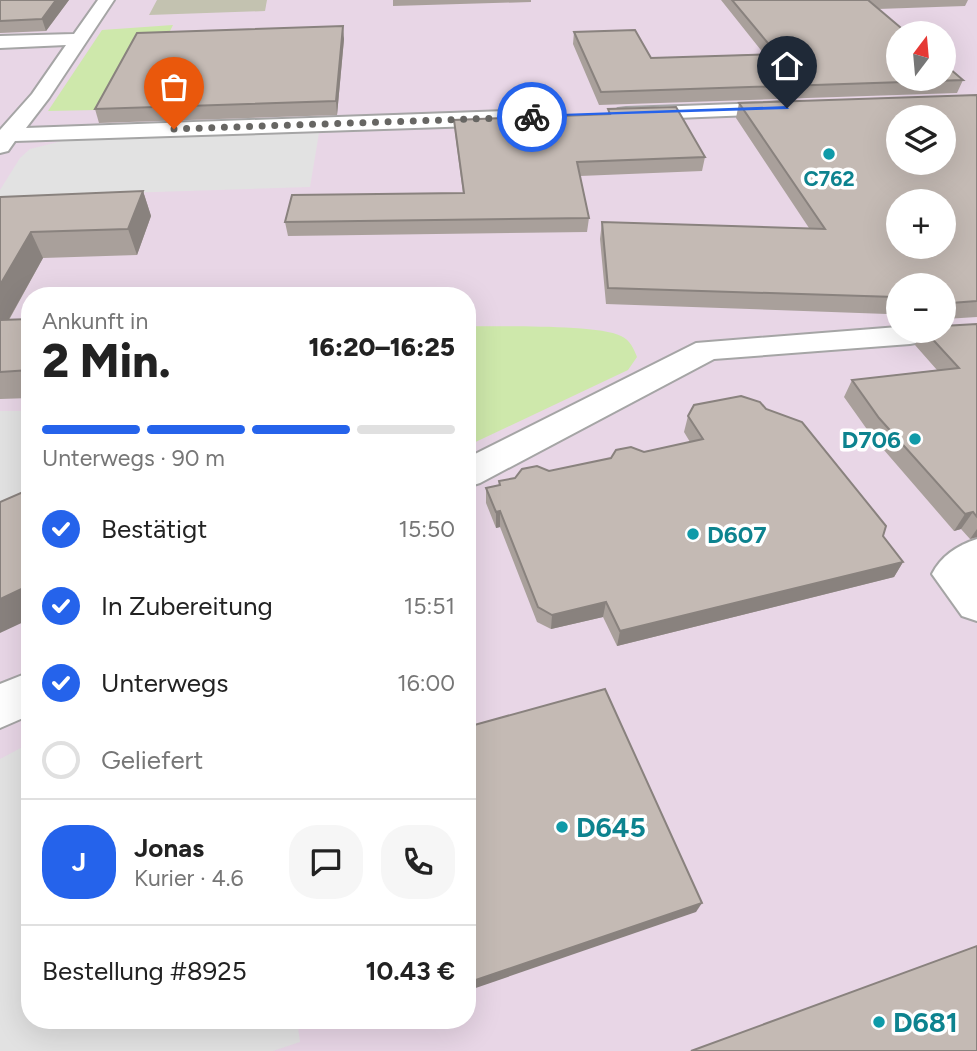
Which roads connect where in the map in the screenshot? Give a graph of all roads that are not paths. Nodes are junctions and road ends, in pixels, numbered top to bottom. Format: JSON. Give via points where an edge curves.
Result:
{"nodes":[{"id":1,"x":106,"y":0,"type":"edge"},
{"id":2,"x":79,"y":39,"type":"junction"},
{"id":3,"x":0,"y":42,"type":"edge"},
{"id":4,"x":814,"y":107,"type":"edge"},
{"id":5,"x":610,"y":114,"type":"edge"},
{"id":6,"x":528,"y":117,"type":"edge"},
{"id":7,"x":7,"y":131,"type":"edge"},
{"id":8,"x":886,"y":336,"type":"edge"},
{"id":9,"x":476,"y":469,"type":"edge"},
{"id":10,"x":977,"y":554,"type":"edge"},
{"id":11,"x":977,"y":604,"type":"edge"},
{"id":12,"x":21,"y":696,"type":"edge"},
{"id":13,"x":0,"y":707,"type":"edge"}],
"edges":[{"from":1,"to":2,"type":"street"},
{"from":2,"to":3,"type":"street"},
{"from":2,"to":7,"type":"street","via":[[39,98]]},
{"from":4,"to":5,"type":"street"},
{"from":6,"to":7,"type":"street"},
{"from":8,"to":9,"type":"street","via":[[707,350]]},
{"from":10,"to":11,"type":"street","via":[[952,574]]},
{"from":12,"to":13,"type":"street"}]}
